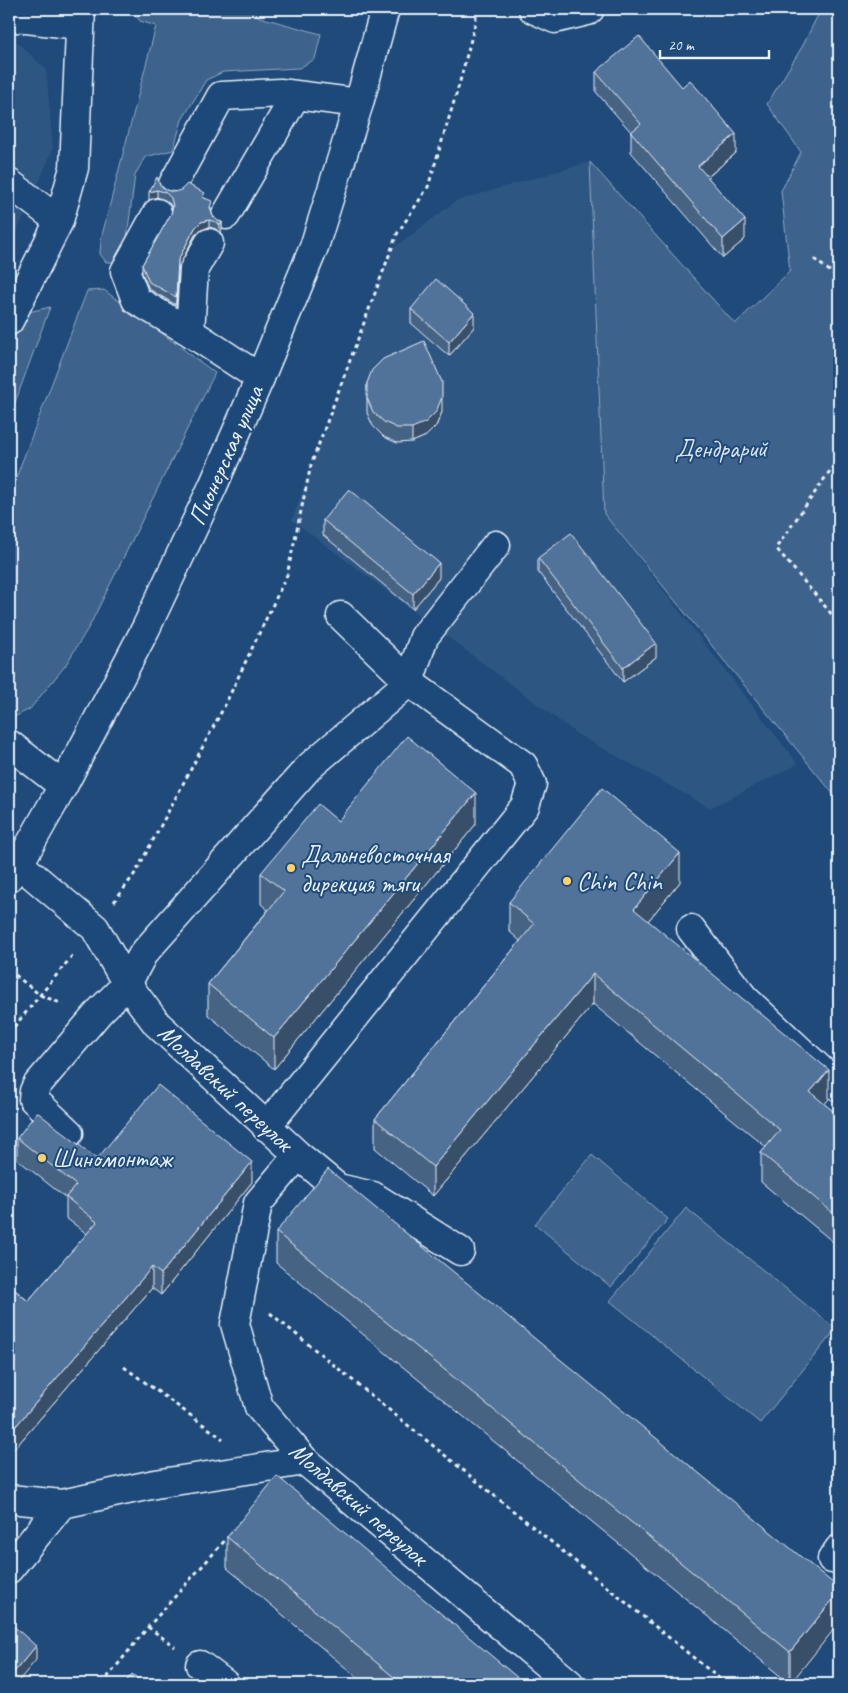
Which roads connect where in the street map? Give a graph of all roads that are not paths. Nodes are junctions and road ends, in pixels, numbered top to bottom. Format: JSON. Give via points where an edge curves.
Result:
{"nodes":[{"id":1,"x":385,"y":9,"type":"edge"},
{"id":2,"x":533,"y":9,"type":"edge"},
{"id":3,"x":590,"y":9,"type":"edge"},
{"id":4,"x":9,"y":17,"type":"edge"},
{"id":5,"x":80,"y":17,"type":"edge"},
{"id":6,"x":296,"y":95,"type":"junction"},
{"id":7,"x":359,"y":103,"type":"junction"},
{"id":8,"x":9,"y":183,"type":"edge"},
{"id":9,"x":173,"y":184,"type":"dead end"},
{"id":10,"x":157,"y":213,"type":"dead end"},
{"id":11,"x":226,"y":215,"type":"dead end"},
{"id":12,"x":59,"y":221,"type":"junction"},
{"id":13,"x":209,"y":243,"type":"dead end"},
{"id":14,"x":9,"y":321,"type":"edge"},
{"id":15,"x":190,"y":332,"type":"junction"},
{"id":16,"x":260,"y":378,"type":"junction"},
{"id":17,"x":496,"y":545,"type":"dead end"},
{"id":18,"x":341,"y":616,"type":"dead end"},
{"id":19,"x":409,"y":682,"type":"junction"},
{"id":20,"x":9,"y":744,"type":"edge"},
{"id":21,"x":63,"y":786,"type":"junction"},
{"id":22,"x":14,"y":870,"type":"edge"},
{"id":23,"x":690,"y":929,"type":"dead end"},
{"id":24,"x":127,"y":984,"type":"junction"},
{"id":25,"x":839,"y":1087,"type":"edge"},
{"id":26,"x":266,"y":1127,"type":"junction"},
{"id":27,"x":69,"y":1133,"type":"dead end"},
{"id":28,"x":298,"y":1156,"type":"junction"},
{"id":29,"x":460,"y":1252,"type":"dead end"},
{"id":30,"x":305,"y":1461,"type":"junction"},
{"id":31,"x":9,"y":1498,"type":"edge"},
{"id":32,"x":62,"y":1504,"type":"junction"},
{"id":33,"x":9,"y":1568,"type":"edge"},
{"id":34,"x":200,"y":1665,"type":"dead end"},
{"id":35,"x":225,"y":1684,"type":"edge"},
{"id":36,"x":570,"y":1684,"type":"edge"}],
"edges":[{"from":1,"to":7,"type":"street","name":"Пионерская улица"},
{"from":2,"to":3,"type":"street","via":[[555,19]]},
{"from":4,"to":5,"type":"street"},
{"from":5,"to":12,"type":"street","via":[[74,168]]},
{"from":6,"to":7,"type":"street"},
{"from":6,"to":9,"type":"street","via":[[221,96]]},
{"from":6,"to":11,"type":"street"},
{"from":7,"to":16,"type":"street","name":"Пионерская улица","via":[[314,247]]},
{"from":8,"to":12,"type":"street"},
{"from":10,"to":15,"type":"street","via":[[125,271],[136,300]]},
{"from":12,"to":14,"type":"street"},
{"from":13,"to":15,"type":"street","via":[[194,269]]},
{"from":15,"to":16,"type":"street"},
{"from":16,"to":21,"type":"street","name":"Пионерская улица","via":[[146,628]]},
{"from":17,"to":19,"type":"street","via":[[424,637]]},
{"from":18,"to":19,"type":"street"},
{"from":19,"to":24,"type":"street","via":[[309,767],[143,954]]},
{"from":19,"to":26,"type":"street","via":[[523,765],[532,784],[525,806]]},
{"from":20,"to":21,"type":"street"},
{"from":21,"to":22,"type":"street","name":"Пионерская улица"},
{"from":22,"to":24,"type":"street","name":"Молдавский переулок","via":[[95,928]]},
{"from":23,"to":25,"type":"street","via":[[744,998]]},
{"from":24,"to":26,"type":"street","name":"Молдавский переулок","via":[[157,1024]]},
{"from":24,"to":27,"type":"street","via":[[100,1011],[34,1091],[34,1100]]},
{"from":26,"to":28,"type":"street","name":"Молдавский переулок"},
{"from":28,"to":29,"type":"street","via":[[338,1188],[373,1196]]},
{"from":28,"to":30,"type":"street","name":"Молдавский переулок","via":[[258,1204],[235,1324],[259,1407]]},
{"from":30,"to":32,"type":"street","via":[[155,1484]]},
{"from":30,"to":36,"type":"street","name":"Молдавский переулок"},
{"from":31,"to":32,"type":"street"},
{"from":32,"to":33,"type":"street"},
{"from":34,"to":35,"type":"street"}]}
